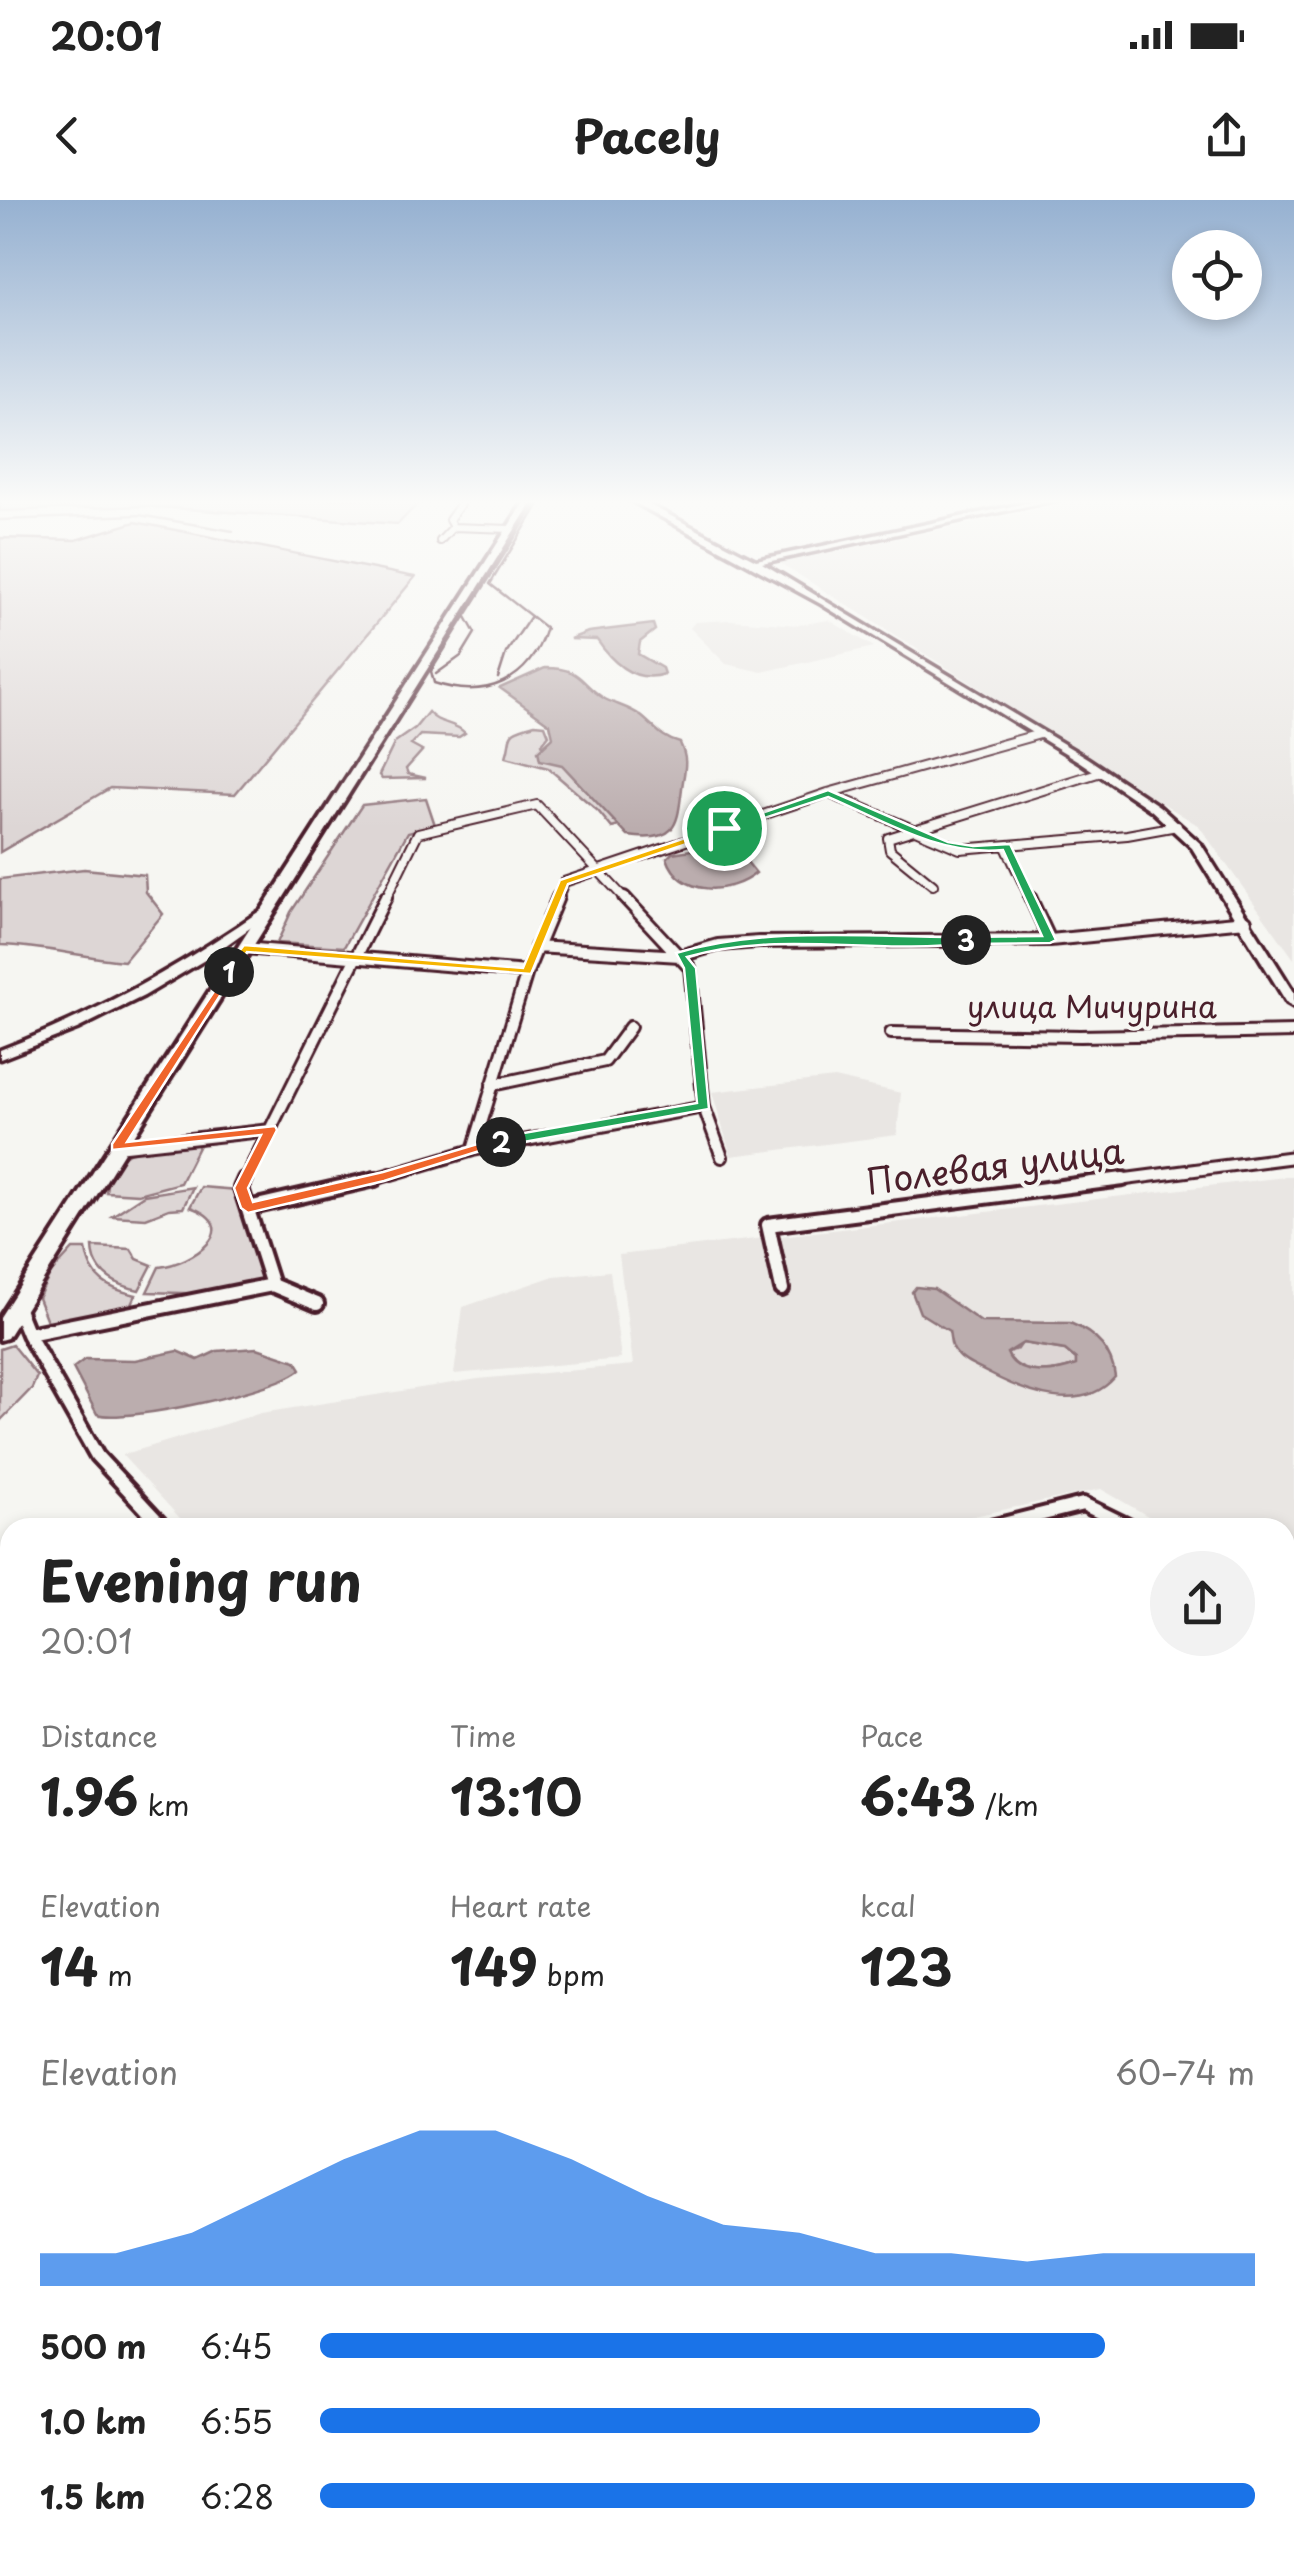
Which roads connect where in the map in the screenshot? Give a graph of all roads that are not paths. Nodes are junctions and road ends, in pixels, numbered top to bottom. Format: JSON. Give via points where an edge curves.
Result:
{"nodes":[{"id":1,"x":460,"y":609,"type":"edge"},
{"id":2,"x":830,"y":609,"type":"edge"},
{"id":3,"x":1040,"y":734,"type":"junction"},
{"id":4,"x":1101,"y":772,"type":"junction"},
{"id":5,"x":828,"y":793,"type":"junction"},
{"id":6,"x":1178,"y":826,"type":"junction"},
{"id":7,"x":911,"y":830,"type":"junction"},
{"id":8,"x":1006,"y":847,"type":"junction"},
{"id":9,"x":600,"y":870,"type":"junction"},
{"id":10,"x":933,"y":885,"type":"dead end"},
{"id":11,"x":268,"y":911,"type":"junction"},
{"id":12,"x":1246,"y":921,"type":"junction"},
{"id":13,"x":1050,"y":940,"type":"junction"},
{"id":14,"x":536,"y":946,"type":"junction"},
{"id":15,"x":244,"y":948,"type":"junction"},
{"id":16,"x":680,"y":956,"type":"junction"},
{"id":17,"x":355,"y":960,"type":"junction"},
{"id":18,"x":527,"y":972,"type":"junction"},
{"id":19,"x":1294,"y":1004,"type":"edge"},
{"id":20,"x":630,"y":1026,"type":"dead end"},
{"id":21,"x":1294,"y":1032,"type":"edge"},
{"id":22,"x":891,"y":1033,"type":"dead end"},
{"id":23,"x":0,"y":1055,"type":"edge"},
{"id":24,"x":492,"y":1086,"type":"junction"},
{"id":25,"x":704,"y":1106,"type":"junction"},
{"id":26,"x":270,"y":1130,"type":"junction"},
{"id":27,"x":117,"y":1147,"type":"junction"},
{"id":28,"x":472,"y":1150,"type":"junction"},
{"id":29,"x":722,"y":1157,"type":"dead end"},
{"id":30,"x":1294,"y":1157,"type":"edge"},
{"id":31,"x":248,"y":1208,"type":"junction"},
{"id":32,"x":272,"y":1285,"type":"junction"},
{"id":33,"x":782,"y":1289,"type":"dead end"},
{"id":34,"x":318,"y":1304,"type":"dead end"},
{"id":35,"x":17,"y":1307,"type":"junction"},
{"id":36,"x":0,"y":1333,"type":"edge"},
{"id":37,"x":28,"y":1334,"type":"junction"},
{"id":38,"x":155,"y":1518,"type":"edge"},
{"id":39,"x":1027,"y":1518,"type":"edge"},
{"id":40,"x":1114,"y":1518,"type":"edge"}],
"edges":[{"from":1,"to":11,"type":"main road"},
{"from":2,"to":3,"type":"street"},
{"from":3,"to":4,"type":"street"},
{"from":3,"to":5,"type":"street"},
{"from":4,"to":6,"type":"street"},
{"from":4,"to":7,"type":"street"},
{"from":5,"to":7,"type":"street"},
{"from":5,"to":9,"type":"street"},
{"from":6,"to":8,"type":"street"},
{"from":6,"to":12,"type":"street"},
{"from":7,"to":8,"type":"street","via":[[960,849]]},
{"from":7,"to":10,"type":"street","via":[[888,838],[890,850]]},
{"from":8,"to":13,"type":"street"},
{"from":9,"to":14,"type":"street","via":[[564,882]]},
{"from":9,"to":16,"type":"street"},
{"from":9,"to":17,"type":"street","via":[[537,805],[418,832]]},
{"from":11,"to":15,"type":"main road"},
{"from":11,"to":23,"type":"street","via":[[133,999]]},
{"from":12,"to":13,"type":"street"},
{"from":12,"to":19,"type":"street"},
{"from":13,"to":16,"type":"street","via":[[759,942]]},
{"from":14,"to":16,"type":"street"},
{"from":14,"to":18,"type":"street"},
{"from":15,"to":17,"type":"street"},
{"from":15,"to":27,"type":"main road"},
{"from":16,"to":25,"type":"street","via":[[690,968]]},
{"from":17,"to":18,"type":"street"},
{"from":17,"to":26,"type":"street"},
{"from":18,"to":24,"type":"street"},
{"from":20,"to":24,"type":"street","via":[[605,1061]]},
{"from":21,"to":22,"type":"street","name":"улица Мичурина"},
{"from":24,"to":28,"type":"street"},
{"from":25,"to":28,"type":"street"},
{"from":25,"to":29,"type":"street"},
{"from":26,"to":27,"type":"street"},
{"from":26,"to":31,"type":"street","via":[[241,1188]]},
{"from":27,"to":35,"type":"main road"},
{"from":28,"to":31,"type":"street"},
{"from":30,"to":33,"type":"street","name":"Полевая улица","via":[[768,1225]]},
{"from":31,"to":32,"type":"street"},
{"from":32,"to":34,"type":"street"},
{"from":32,"to":37,"type":"street"},
{"from":35,"to":36,"type":"main road"},
{"from":35,"to":37,"type":"street"},
{"from":37,"to":38,"type":"street","via":[[97,1456]]},
{"from":39,"to":40,"type":"street","via":[[1092,1506]]}]}
